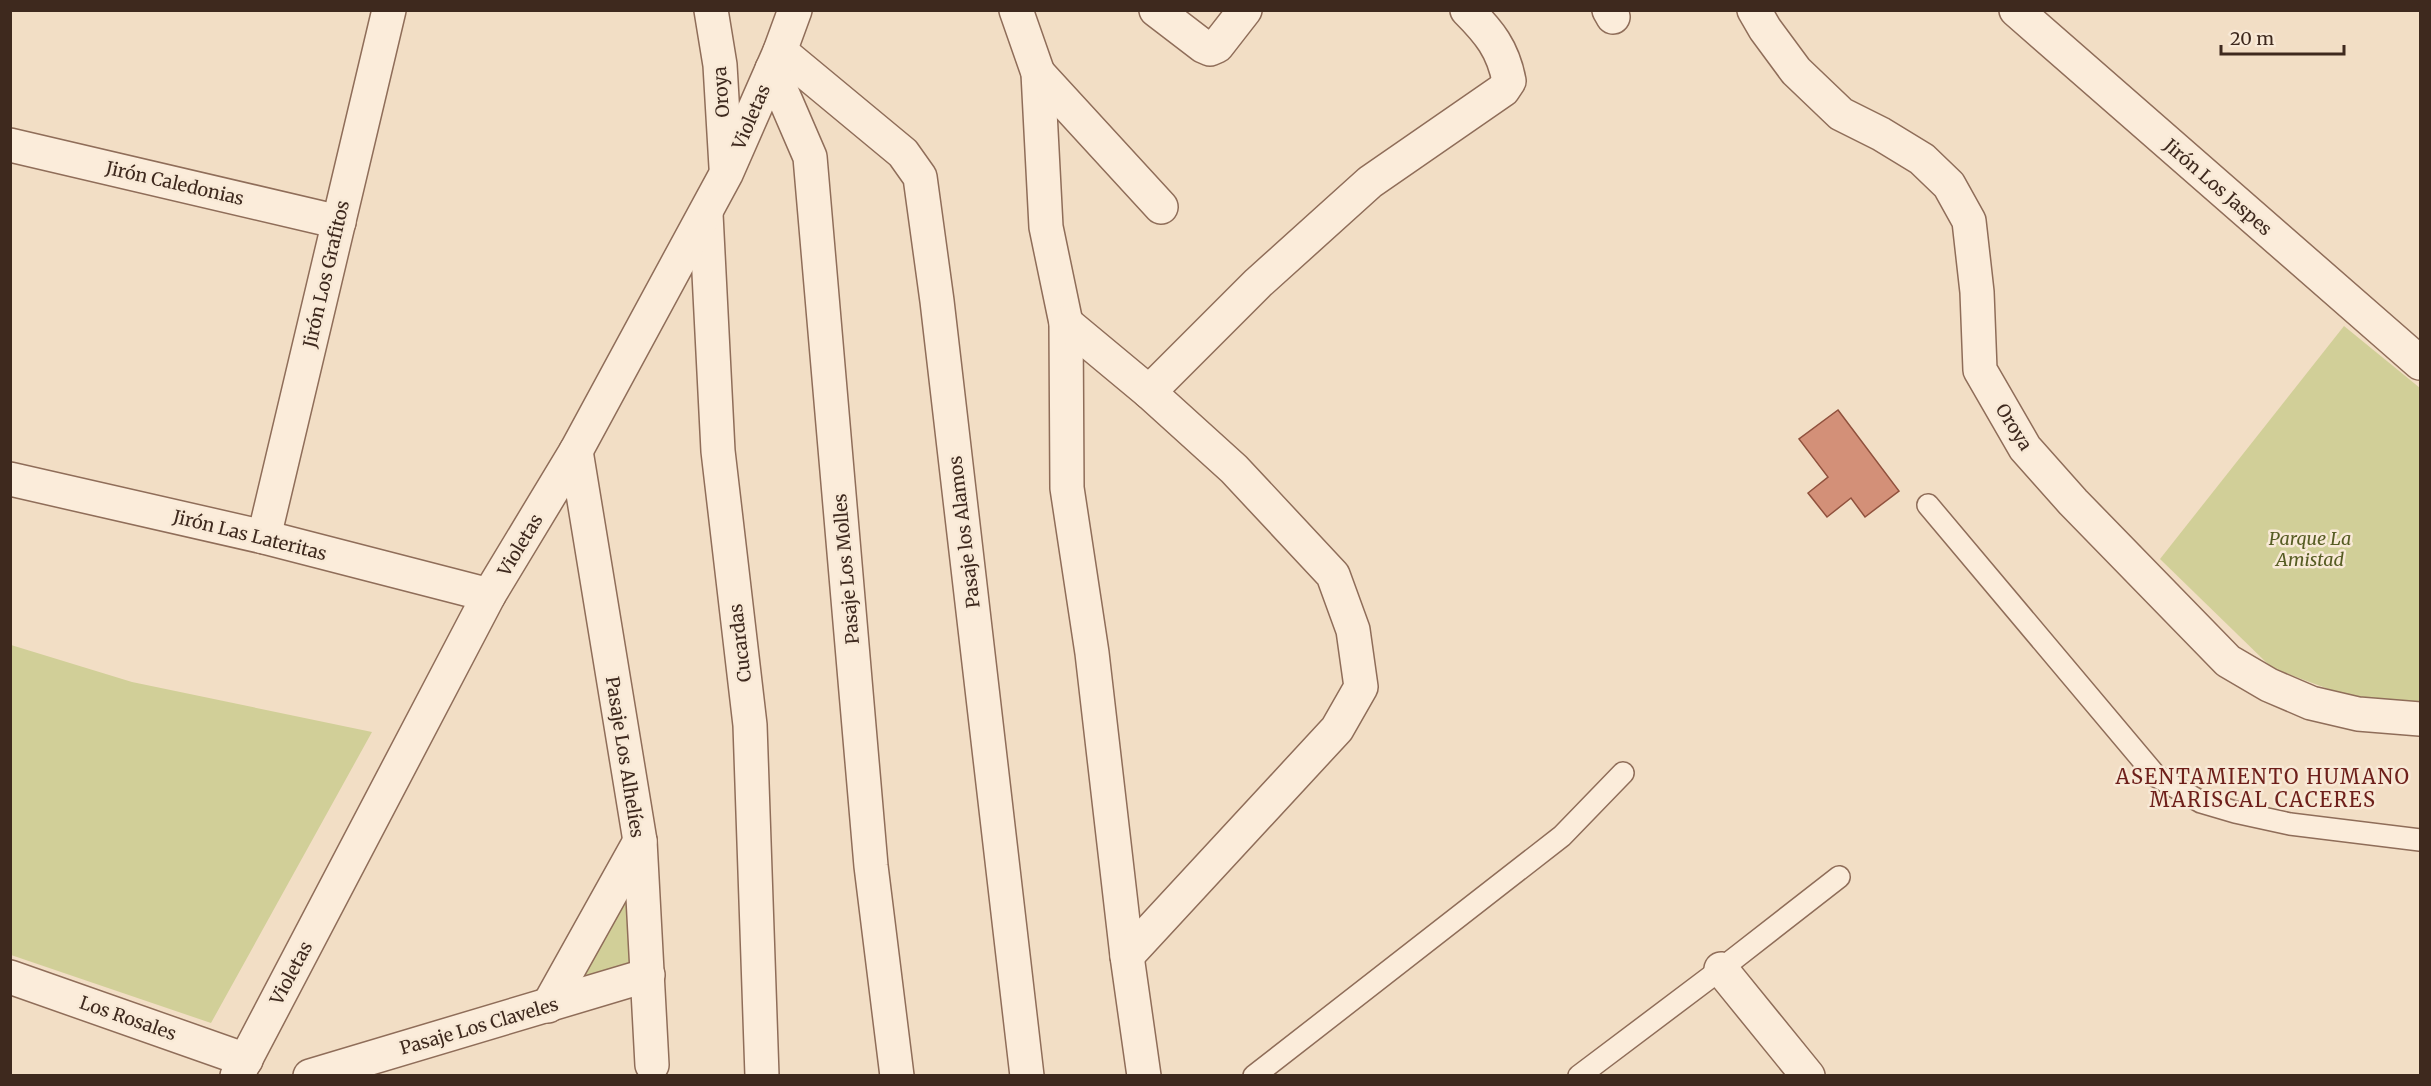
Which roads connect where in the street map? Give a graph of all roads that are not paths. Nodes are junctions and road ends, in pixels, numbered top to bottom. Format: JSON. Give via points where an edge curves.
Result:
{"nodes":[{"id":1,"x":389,"y":10,"type":"edge"},
{"id":2,"x":711,"y":10,"type":"edge"},
{"id":3,"x":795,"y":10,"type":"edge"},
{"id":4,"x":1016,"y":10,"type":"edge"},
{"id":5,"x":1156,"y":10,"type":"edge"},
{"id":6,"x":1245,"y":10,"type":"edge"},
{"id":7,"x":1467,"y":10,"type":"edge"},
{"id":8,"x":1754,"y":10,"type":"edge"},
{"id":9,"x":2016,"y":10,"type":"edge"},
{"id":10,"x":776,"y":60,"type":"junction"},
{"id":11,"x":1038,"y":73,"type":"junction"},
{"id":12,"x":10,"y":145,"type":"edge"},
{"id":13,"x":726,"y":174,"type":"junction"},
{"id":14,"x":1161,"y":207,"type":"dead end"},
{"id":15,"x":706,"y":212,"type":"junction"},
{"id":16,"x":339,"y":222,"type":"junction"},
{"id":17,"x":1066,"y":323,"type":"junction"},
{"id":18,"x":2421,"y":363,"type":"edge"},
{"id":19,"x":1149,"y":392,"type":"junction"},
{"id":20,"x":576,"y":452,"type":"junction"},
{"id":21,"x":10,"y":478,"type":"edge"},
{"id":22,"x":1928,"y":505,"type":"dead end"},
{"id":23,"x":264,"y":537,"type":"junction"},
{"id":24,"x":489,"y":595,"type":"junction"},
{"id":25,"x":2421,"y":719,"type":"edge"},
{"id":26,"x":1623,"y":773,"type":"dead end"},
{"id":27,"x":2421,"y":840,"type":"edge"},
{"id":28,"x":640,"y":841,"type":"junction"},
{"id":29,"x":1839,"y":877,"type":"dead end"},
{"id":30,"x":1127,"y":956,"type":"junction"},
{"id":31,"x":1721,"y":969,"type":"junction"},
{"id":32,"x":648,"y":975,"type":"junction"},
{"id":33,"x":10,"y":977,"type":"edge"},
{"id":34,"x":548,"y":1006,"type":"junction"},
{"id":35,"x":652,"y":1065,"type":"dead end"},
{"id":36,"x":241,"y":1068,"type":"edge"},
{"id":37,"x":310,"y":1076,"type":"edge"},
{"id":38,"x":762,"y":1076,"type":"edge"},
{"id":39,"x":897,"y":1076,"type":"edge"},
{"id":40,"x":1027,"y":1076,"type":"edge"},
{"id":41,"x":1144,"y":1076,"type":"edge"},
{"id":42,"x":1254,"y":1076,"type":"edge"},
{"id":43,"x":1580,"y":1076,"type":"edge"},
{"id":44,"x":1808,"y":1076,"type":"edge"}],
"edges":[{"from":1,"to":16,"type":"street","name":"Jirón Los Grafitos"},
{"from":2,"to":13,"type":"street","name":"Oroya","via":[[720,65]]},
{"from":3,"to":10,"type":"street","name":"Violetas"},
{"from":4,"to":11,"type":"street"},
{"from":5,"to":6,"type":"street","via":[[1210,49],[1217,46]]},
{"from":7,"to":19,"type":"street","via":[[1492,36],[1509,81],[1503,90],[1370,182],[1258,283]]},
{"from":8,"to":25,"type":"street","name":"Oroya","via":[[1796,71],[1841,114],[1922,159],[1949,185],[1969,221],[1980,370],[2025,448],[2073,502],[2228,661],[2311,703],[2358,714]]},
{"from":9,"to":18,"type":"street","name":"Jirón Los Jaspes"},
{"from":10,"to":13,"type":"street","name":"Violetas"},
{"from":10,"to":39,"type":"street","name":"Pasaje Los Molles","via":[[810,157],[871,866]]},
{"from":10,"to":40,"type":"street","name":"Pasaje los Alamos","via":[[903,153],[920,177]]},
{"from":11,"to":14,"type":"street"},
{"from":11,"to":17,"type":"street","via":[[1046,227]]},
{"from":12,"to":16,"type":"street","name":"Jirón Caledonias"},
{"from":13,"to":15,"type":"street","name":"Violetas"},
{"from":15,"to":20,"type":"street","name":"Violetas"},
{"from":15,"to":38,"type":"street","name":"Cucardas","via":[[718,452],[750,725]]},
{"from":16,"to":23,"type":"street","name":"Jirón Los Grafitos"},
{"from":17,"to":19,"type":"street"},
{"from":17,"to":30,"type":"street","via":[[1067,488],[1092,653]]},
{"from":19,"to":30,"type":"street","via":[[1234,470],[1333,575],[1353,630],[1361,687],[1337,729]]},
{"from":20,"to":24,"type":"street","name":"Violetas"},
{"from":20,"to":28,"type":"street","name":"Pasaje Los Alhelíes"},
{"from":21,"to":23,"type":"street","name":"Jirón Las Lateritas"},
{"from":22,"to":27,"type":"lane","via":[[2156,776],[2201,802],[2235,812],[2290,824]]},
{"from":23,"to":24,"type":"street","name":"Jirón Las Lateritas"},
{"from":24,"to":36,"type":"street","name":"Violetas"},
{"from":26,"to":42,"type":"lane","via":[[1562,836]]},
{"from":28,"to":32,"type":"street","name":"Pasaje Los Alhelíes"},
{"from":28,"to":34,"type":"street"},
{"from":29,"to":31,"type":"lane"},
{"from":30,"to":41,"type":"street"},
{"from":31,"to":43,"type":"lane"},
{"from":31,"to":44,"type":"street"},
{"from":32,"to":34,"type":"street","name":"Pasaje Los Claveles"},
{"from":32,"to":35,"type":"street","name":"Pasaje Los Alhelíes"},
{"from":33,"to":36,"type":"street","name":"Los Rosales"},
{"from":34,"to":37,"type":"street","name":"Pasaje Los Claveles"}]}
